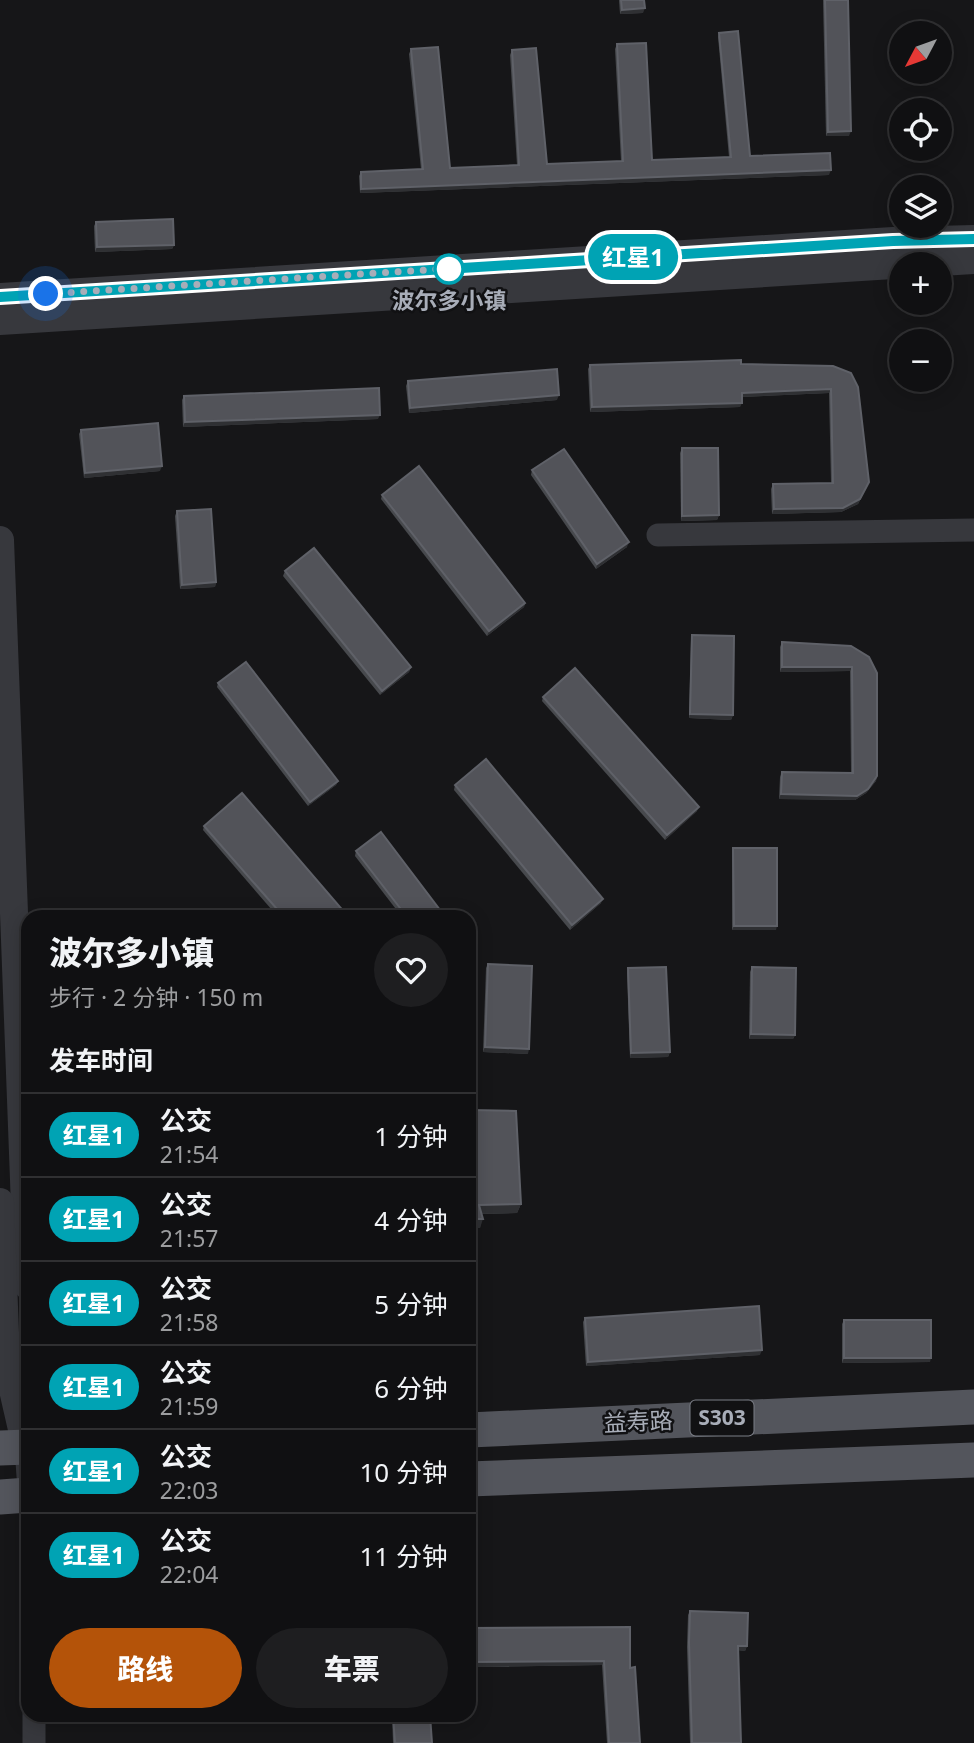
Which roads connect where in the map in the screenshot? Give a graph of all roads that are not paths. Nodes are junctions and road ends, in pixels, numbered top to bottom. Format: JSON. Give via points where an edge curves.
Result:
{"nodes":[{"id":1,"x":974,"y":239,"type":"edge"},
{"id":2,"x":974,"y":260,"type":"edge"},
{"id":3,"x":0,"y":297,"type":"edge"},
{"id":4,"x":0,"y":321,"type":"edge"},
{"id":5,"x":974,"y":530,"type":"edge"},
{"id":6,"x":658,"y":535,"type":"dead end"},
{"id":7,"x":0,"y":540,"type":"edge"},
{"id":8,"x":21,"y":1100,"type":"edge"},
{"id":9,"x":0,"y":1202,"type":"edge"},
{"id":10,"x":974,"y":1407,"type":"edge"},
{"id":11,"x":476,"y":1430,"type":"edge"},
{"id":12,"x":20,"y":1455,"type":"edge"},
{"id":13,"x":974,"y":1460,"type":"edge"},
{"id":14,"x":476,"y":1479,"type":"edge"},
{"id":15,"x":21,"y":1496,"type":"edge"},
{"id":16,"x":0,"y":1497,"type":"edge"},
{"id":17,"x":34,"y":1722,"type":"edge"},
{"id":18,"x":34,"y":1743,"type":"edge"}],
"edges":[{"from":1,"to":3,"type":"street"},
{"from":2,"to":4,"type":"street"},
{"from":5,"to":6,"type":"street"},
{"from":7,"to":8,"type":"street"},
{"from":9,"to":12,"type":"street","via":[[6,1359]]},
{"from":10,"to":11,"type":"main road","name":"益寿路","number":"S303"},
{"from":13,"to":14,"type":"main road","number":"S303"},
{"from":15,"to":16,"type":"main road"},
{"from":17,"to":18,"type":"street"}]}
